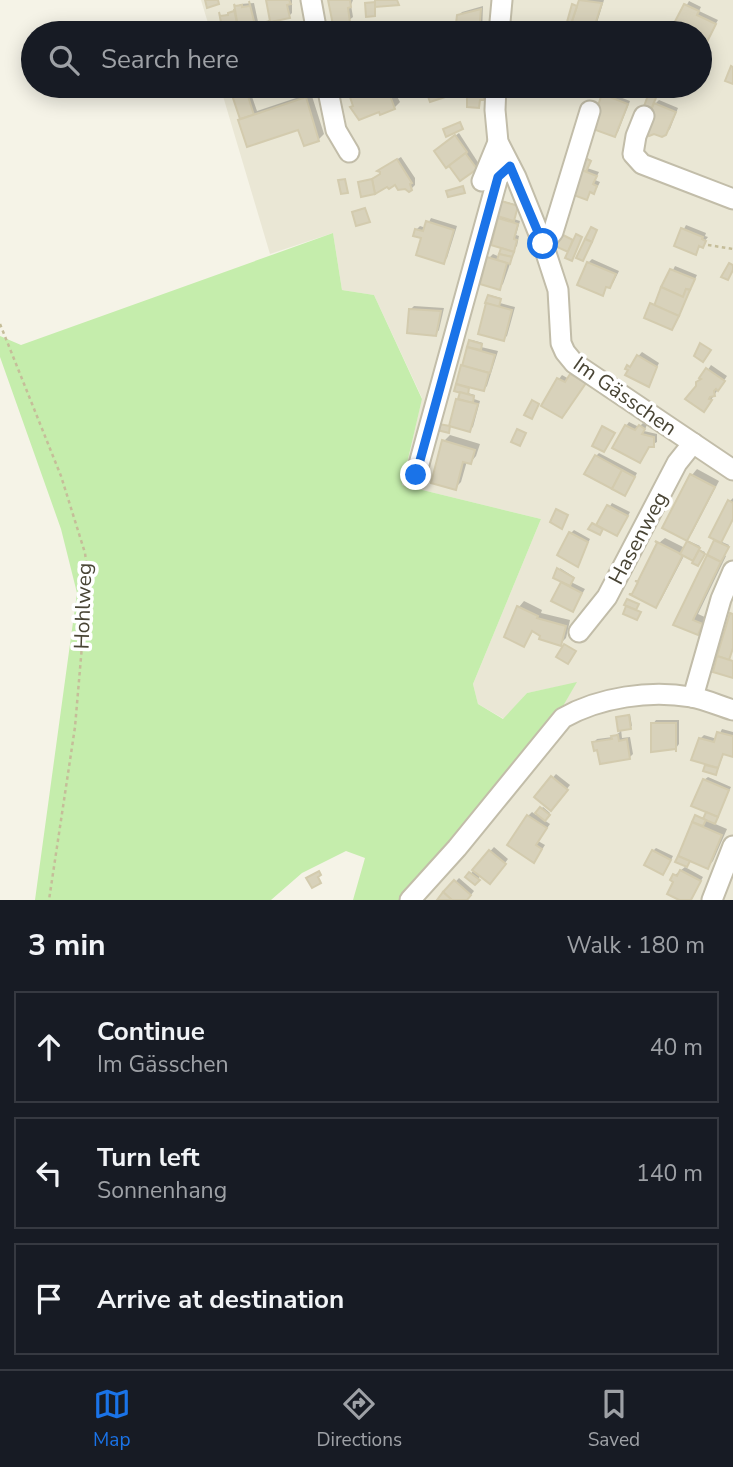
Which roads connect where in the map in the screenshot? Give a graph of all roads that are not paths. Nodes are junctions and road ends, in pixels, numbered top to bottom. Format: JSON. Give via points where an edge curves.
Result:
{"nodes":[{"id":1,"x":311,"y":0,"type":"edge"},
{"id":2,"x":502,"y":0,"type":"edge"},
{"id":3,"x":315,"y":21,"type":"edge"},
{"id":4,"x":500,"y":21,"type":"edge"},
{"id":5,"x":329,"y":98,"type":"edge"},
{"id":6,"x":496,"y":98,"type":"edge"},
{"id":7,"x":590,"y":111,"type":"dead end"},
{"id":8,"x":644,"y":116,"type":"dead end"},
{"id":9,"x":498,"y":142,"type":"junction"},
{"id":10,"x":349,"y":152,"type":"dead end"},
{"id":11,"x":510,"y":166,"type":"junction"},
{"id":12,"x":482,"y":181,"type":"dead end"},
{"id":13,"x":733,"y":199,"type":"edge"},
{"id":14,"x":543,"y":244,"type":"junction"},
{"id":15,"x":693,"y":443,"type":"junction"},
{"id":16,"x":733,"y":470,"type":"edge"},
{"id":17,"x":416,"y":475,"type":"dead end"},
{"id":18,"x":733,"y":571,"type":"edge"},
{"id":19,"x":579,"y":632,"type":"dead end"},
{"id":20,"x":693,"y":697,"type":"junction"},
{"id":21,"x":733,"y":710,"type":"edge"},
{"id":22,"x":733,"y":846,"type":"edge"},
{"id":23,"x":410,"y":900,"type":"edge"},
{"id":24,"x":712,"y":900,"type":"edge"}],
"edges":[{"from":1,"to":3,"type":"street"},
{"from":2,"to":4,"type":"street"},
{"from":5,"to":10,"type":"street","via":[[336,130]]},
{"from":6,"to":9,"type":"street","name":"Im Gässchen"},
{"from":7,"to":14,"type":"street","via":[[553,232]]},
{"from":8,"to":13,"type":"street","via":[[633,154],[642,164]]},
{"from":9,"to":11,"type":"street","name":"Im Gässchen"},
{"from":9,"to":12,"type":"street","name":"Im Gässchen"},
{"from":11,"to":14,"type":"street","name":"Im Gässchen"},
{"from":11,"to":17,"type":"street","via":[[498,177]]},
{"from":14,"to":15,"type":"street","name":"Im Gässchen","via":[[558,290],[565,352],[574,363]]},
{"from":15,"to":16,"type":"street","name":"Im Gässchen"},
{"from":15,"to":19,"type":"street","name":"Hasenweg","via":[[677,463],[607,597]]},
{"from":18,"to":20,"type":"street"},
{"from":20,"to":21,"type":"street"},
{"from":20,"to":23,"type":"street","via":[[623,698],[578,709],[563,718]]},
{"from":22,"to":24,"type":"street"}]}
